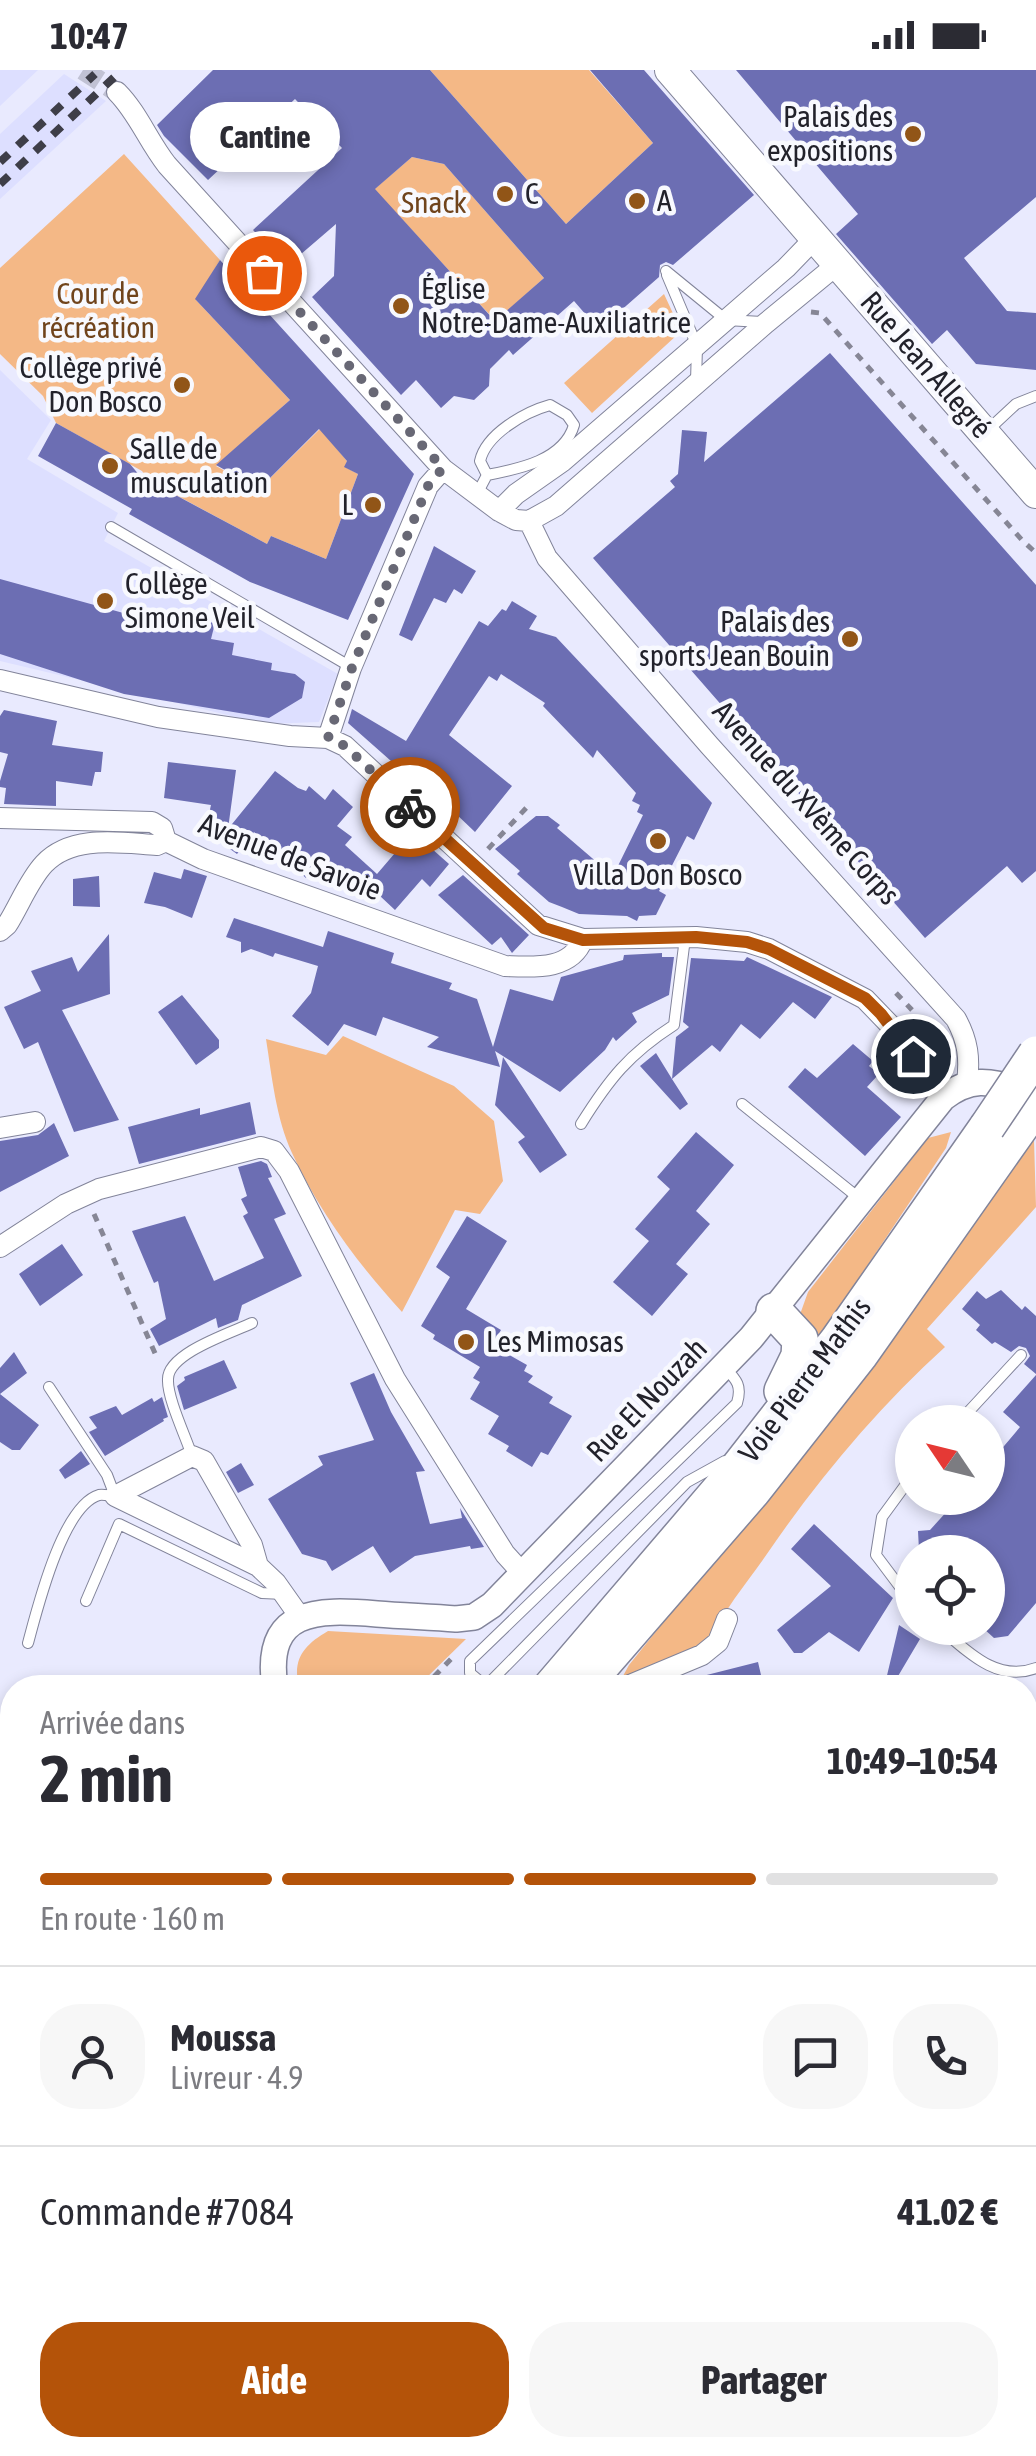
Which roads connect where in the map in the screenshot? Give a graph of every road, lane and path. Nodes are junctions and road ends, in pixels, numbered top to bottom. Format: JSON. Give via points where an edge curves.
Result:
{"nodes":[{"id":1,"x":670,"y":70,"type":"edge"},
{"id":2,"x":117,"y":92,"type":"tunnel mouth"},
{"id":3,"x":816,"y":237,"type":"junction"},
{"id":4,"x":839,"y":264,"type":"junction"},
{"id":5,"x":803,"y":314,"type":"dead end"},
{"id":6,"x":726,"y":320,"type":"junction"},
{"id":7,"x":766,"y":323,"type":"junction"},
{"id":8,"x":697,"y":346,"type":"junction"},
{"id":9,"x":696,"y":382,"type":"junction"},
{"id":10,"x":1036,"y":396,"type":"edge"},
{"id":11,"x":985,"y":433,"type":"junction"},
{"id":12,"x":443,"y":468,"type":"junction"},
{"id":13,"x":488,"y":475,"type":"junction"},
{"id":14,"x":1036,"y":493,"type":"edge"},
{"id":15,"x":476,"y":495,"type":"junction"},
{"id":16,"x":500,"y":511,"type":"junction"},
{"id":17,"x":529,"y":521,"type":"junction"},
{"id":18,"x":110,"y":527,"type":"dead end"},
{"id":19,"x":1036,"y":552,"type":"edge"},
{"id":20,"x":352,"y":668,"type":"junction"},
{"id":21,"x":0,"y":680,"type":"edge"},
{"id":22,"x":328,"y":738,"type":"junction"},
{"id":23,"x":528,"y":806,"type":"dead end"},
{"id":24,"x":0,"y":818,"type":"edge"},
{"id":25,"x":166,"y":841,"type":"junction"},
{"id":26,"x":473,"y":866,"type":"junction"},
{"id":27,"x":0,"y":930,"type":"edge"},
{"id":28,"x":685,"y":937,"type":"junction"},
{"id":29,"x":583,"y":940,"type":"junction"},
{"id":30,"x":896,"y":993,"type":"dead end"},
{"id":31,"x":912,"y":1010,"type":"dead end"},
{"id":32,"x":1036,"y":1054,"type":"edge"},
{"id":33,"x":968,"y":1082,"type":"junction"},
{"id":34,"x":1036,"y":1094,"type":"edge"},
{"id":35,"x":943,"y":1098,"type":"junction"},
{"id":36,"x":742,"y":1104,"type":"dead end"},
{"id":37,"x":1036,"y":1105,"type":"edge"},
{"id":38,"x":36,"y":1122,"type":"dead end"},
{"id":39,"x":581,"y":1124,"type":"dead end"},
{"id":40,"x":0,"y":1128,"type":"edge"},
{"id":41,"x":1001,"y":1131,"type":"junction"},
{"id":42,"x":86,"y":1194,"type":"junction"},
{"id":43,"x":861,"y":1200,"type":"junction"},
{"id":44,"x":0,"y":1248,"type":"edge"},
{"id":45,"x":774,"y":1311,"type":"junction"},
{"id":46,"x":252,"y":1323,"type":"dead end"},
{"id":47,"x":1021,"y":1355,"type":"dead end"},
{"id":48,"x":724,"y":1367,"type":"junction"},
{"id":49,"x":167,"y":1381,"type":"junction"},
{"id":50,"x":50,"y":1387,"type":"dead end"},
{"id":51,"x":974,"y":1405,"type":"edge"},
{"id":52,"x":753,"y":1446,"type":"junction"},
{"id":53,"x":192,"y":1456,"type":"junction"},
{"id":54,"x":115,"y":1496,"type":"junction"},
{"id":55,"x":895,"y":1499,"type":"edge"},
{"id":56,"x":258,"y":1566,"type":"junction"},
{"id":57,"x":524,"y":1575,"type":"junction"},
{"id":58,"x":895,"y":1580,"type":"edge"},
{"id":59,"x":284,"y":1594,"type":"junction"},
{"id":60,"x":86,"y":1601,"type":"dead end"},
{"id":61,"x":300,"y":1617,"type":"junction"},
{"id":62,"x":727,"y":1619,"type":"dead end"},
{"id":63,"x":28,"y":1643,"type":"dead end"},
{"id":64,"x":960,"y":1645,"type":"edge"},
{"id":65,"x":456,"y":1654,"type":"dead end"},
{"id":66,"x":1036,"y":1668,"type":"edge"},
{"id":67,"x":275,"y":1675,"type":"edge"},
{"id":68,"x":435,"y":1675,"type":"edge"},
{"id":69,"x":472,"y":1675,"type":"edge"},
{"id":70,"x":497,"y":1675,"type":"edge"},
{"id":71,"x":561,"y":1675,"type":"edge"},
{"id":72,"x":593,"y":1675,"type":"edge"},
{"id":73,"x":655,"y":1675,"type":"edge"}],
"edges":[{"from":1,"to":3,"type":"main road","name":"Rue Jean Allegré"},
{"from":2,"to":12,"type":"street","via":[[166,164]]},
{"from":3,"to":4,"type":"main road","name":"Rue Jean Allegré"},
{"from":3,"to":6,"type":"street"},
{"from":4,"to":7,"type":"street"},
{"from":4,"to":11,"type":"main road","name":"Rue Jean Allegré"},
{"from":5,"to":19,"type":"path","via":[[820,313]]},
{"from":6,"to":7,"type":"lane"},
{"from":6,"to":8,"type":"street"},
{"from":6,"to":8,"type":"lane","via":[[666,272]]},
{"from":7,"to":9,"type":"street"},
{"from":8,"to":9,"type":"lane"},
{"from":8,"to":16,"type":"street"},
{"from":9,"to":17,"type":"street","via":[[556,506]]},
{"from":10,"to":11,"type":"lane","via":[[1016,404]]},
{"from":11,"to":14,"type":"main road","name":"Rue Jean Allegré"},
{"from":12,"to":15,"type":"street"},
{"from":12,"to":20,"type":"street","via":[[428,486]]},
{"from":13,"to":13,"type":"lane","via":[[482,451],[529,411],[550,405],[574,425],[570,439],[552,454]]},
{"from":13,"to":15,"type":"lane"},
{"from":15,"to":16,"type":"street"},
{"from":16,"to":17,"type":"street"},
{"from":17,"to":33,"type":"street","name":"Avenue du XVème Corps","via":[[546,558],[956,1018],[966,1038]]},
{"from":18,"to":20,"type":"lane"},
{"from":20,"to":22,"type":"street"},
{"from":21,"to":22,"type":"street","via":[[158,718]]},
{"from":22,"to":26,"type":"street","via":[[345,746]]},
{"from":23,"to":26,"type":"path"},
{"from":24,"to":25,"type":"street","via":[[152,822]]},
{"from":25,"to":27,"type":"street","name":"Avenue de Savoie","via":[[88,843],[59,853]]},
{"from":25,"to":29,"type":"street","name":"Avenue de Savoie","via":[[505,966],[555,963],[579,950]]},
{"from":26,"to":29,"type":"street","via":[[538,925]]},
{"from":28,"to":29,"type":"street"},
{"from":28,"to":35,"type":"street","via":[[769,949],[865,998]]},
{"from":28,"to":39,"type":"lane","via":[[674,1025],[638,1048]]},
{"from":30,"to":31,"type":"path"},
{"from":32,"to":41,"type":"highway","name":"Voie Pierre Mathis","bridge":true},
{"from":33,"to":34,"type":"street"},
{"from":33,"to":35,"type":"street","name":"Rue El Nouzah"},
{"from":35,"to":43,"type":"street","name":"Rue El Nouzah"},
{"from":36,"to":43,"type":"lane"},
{"from":37,"to":41,"type":"highway","name":"Voie Pierre Mathis"},
{"from":38,"to":40,"type":"street"},
{"from":41,"to":52,"type":"highway","name":"Voie Pierre Mathis"},
{"from":41,"to":72,"type":"highway","name":"Voie Pierre Mathis","via":[[860,1355]]},
{"from":42,"to":44,"type":"street"},
{"from":42,"to":49,"type":"path"},
{"from":42,"to":57,"type":"street","via":[[261,1147],[274,1151],[396,1380]]},
{"from":43,"to":45,"type":"street","name":"Rue El Nouzah"},
{"from":45,"to":48,"type":"street","name":"Rue El Nouzah"},
{"from":45,"to":52,"type":"highway","via":[[800,1339],[800,1356]]},
{"from":46,"to":49,"type":"lane","via":[[183,1356]]},
{"from":47,"to":51,"type":"lane"},
{"from":48,"to":57,"type":"street","name":"Rue El Nouzah"},
{"from":48,"to":69,"type":"lane","via":[[741,1391],[737,1403],[470,1660]]},
{"from":49,"to":53,"type":"lane"},
{"from":50,"to":54,"type":"lane"},
{"from":52,"to":70,"type":"lane","via":[[686,1482]]},
{"from":52,"to":71,"type":"highway","name":"Voie Pierre Mathis"},
{"from":53,"to":54,"type":"street"},
{"from":53,"to":56,"type":"street","via":[[204,1461]]},
{"from":54,"to":56,"type":"street"},
{"from":54,"to":63,"type":"lane","via":[[98,1495],[81,1508],[48,1569]]},
{"from":55,"to":58,"type":"lane","via":[[882,1517],[876,1555]]},
{"from":56,"to":59,"type":"street"},
{"from":57,"to":61,"type":"street","name":"Rue El Nouzah","via":[[474,1617],[331,1610]]},
{"from":59,"to":60,"type":"lane","via":[[262,1593],[119,1524]]},
{"from":59,"to":61,"type":"street"},
{"from":61,"to":67,"type":"street","via":[[274,1649]]},
{"from":62,"to":73,"type":"street","via":[[718,1642],[702,1655]]},
{"from":64,"to":66,"type":"lane","via":[[984,1666]]},
{"from":65,"to":68,"type":"path"}]}
